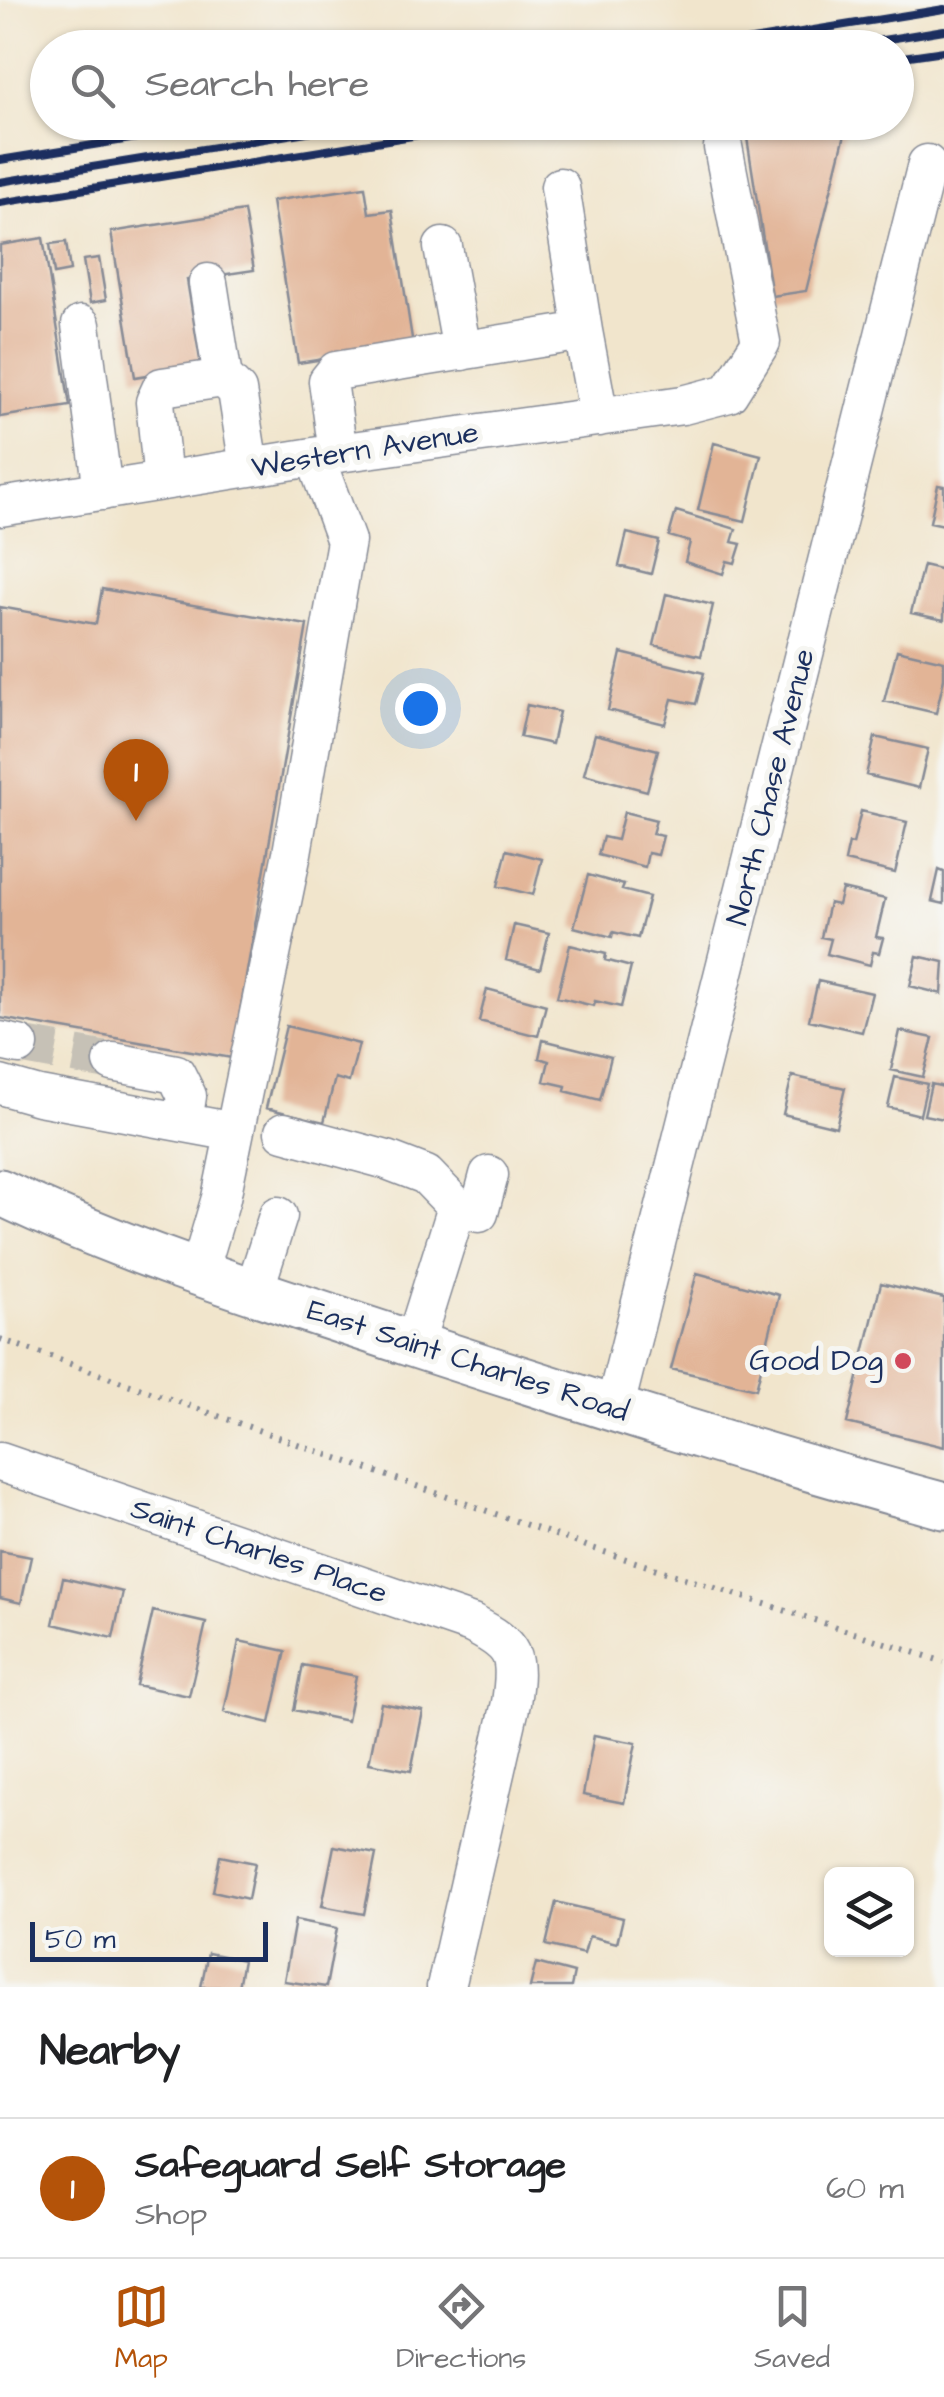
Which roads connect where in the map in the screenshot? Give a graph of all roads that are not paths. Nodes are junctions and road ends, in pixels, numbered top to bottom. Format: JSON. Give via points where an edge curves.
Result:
{"nodes":[{"id":1,"x":723,"y":147,"type":"dead end"},
{"id":2,"x":928,"y":164,"type":"dead end"},
{"id":3,"x":560,"y":186,"type":"dead end"},
{"id":4,"x":443,"y":248,"type":"dead end"},
{"id":5,"x":208,"y":283,"type":"dead end"},
{"id":6,"x":80,"y":325,"type":"dead end"},
{"id":7,"x":583,"y":331,"type":"junction"},
{"id":8,"x":462,"y":351,"type":"junction"},
{"id":9,"x":223,"y":378,"type":"junction"},
{"id":10,"x":598,"y":416,"type":"junction"},
{"id":11,"x":327,"y":454,"type":"junction"},
{"id":12,"x":250,"y":468,"type":"junction"},
{"id":13,"x":164,"y":481,"type":"junction"},
{"id":14,"x":103,"y":491,"type":"junction"},
{"id":15,"x":0,"y":508,"type":"edge"},
{"id":16,"x":113,"y":1062,"type":"tunnel mouth"},
{"id":17,"x":0,"y":1085,"type":"edge"},
{"id":18,"x":183,"y":1122,"type":"junction"},
{"id":19,"x":234,"y":1132,"type":"junction"},
{"id":20,"x":284,"y":1132,"type":"dead end"},
{"id":21,"x":489,"y":1175,"type":"dead end"},
{"id":22,"x":0,"y":1192,"type":"edge"},
{"id":23,"x":457,"y":1208,"type":"junction"},
{"id":24,"x":278,"y":1216,"type":"dead end"},
{"id":25,"x":199,"y":1272,"type":"junction"},
{"id":26,"x":254,"y":1292,"type":"junction"},
{"id":27,"x":414,"y":1345,"type":"junction"},
{"id":28,"x":614,"y":1410,"type":"junction"},
{"id":29,"x":0,"y":1462,"type":"edge"},
{"id":30,"x":944,"y":1506,"type":"edge"},
{"id":31,"x":446,"y":1987,"type":"edge"}],
"edges":[{"from":1,"to":10,"type":"street","name":"Western Avenue","via":[[760,342],[729,393]]},
{"from":2,"to":28,"type":"street","name":"North Chase Avenue"},
{"from":3,"to":7,"type":"street"},
{"from":4,"to":8,"type":"street"},
{"from":5,"to":9,"type":"street"},
{"from":6,"to":14,"type":"street"},
{"from":7,"to":8,"type":"street"},
{"from":7,"to":10,"type":"street"},
{"from":8,"to":11,"type":"street","via":[[336,370],[328,381]]},
{"from":9,"to":12,"type":"street","via":[[237,390]]},
{"from":9,"to":13,"type":"street","via":[[162,387],[155,402]]},
{"from":10,"to":11,"type":"street","name":"Western Avenue"},
{"from":11,"to":12,"type":"street","name":"Western Avenue"},
{"from":11,"to":19,"type":"street","via":[[346,541]]},
{"from":12,"to":13,"type":"street","name":"Western Avenue"},
{"from":13,"to":14,"type":"street","name":"Western Avenue"},
{"from":14,"to":15,"type":"street","name":"Western Avenue"},
{"from":16,"to":18,"type":"street","via":[[176,1074],[188,1096]]},
{"from":17,"to":18,"type":"street"},
{"from":18,"to":19,"type":"street"},
{"from":19,"to":25,"type":"street"},
{"from":20,"to":23,"type":"street","via":[[426,1175]]},
{"from":21,"to":23,"type":"street","via":[[479,1214]]},
{"from":22,"to":25,"type":"main road","name":"East Saint Charles Road"},
{"from":23,"to":27,"type":"street"},
{"from":24,"to":26,"type":"street"},
{"from":25,"to":26,"type":"main road","name":"East Saint Charles Road"},
{"from":26,"to":27,"type":"main road","name":"East Saint Charles Road"},
{"from":27,"to":28,"type":"main road","name":"East Saint Charles Road"},
{"from":28,"to":30,"type":"main road","name":"East Saint Charles Road"},
{"from":29,"to":31,"type":"street","name":"Saint Charles Place","via":[[472,1624],[511,1651],[511,1703]]}]}
